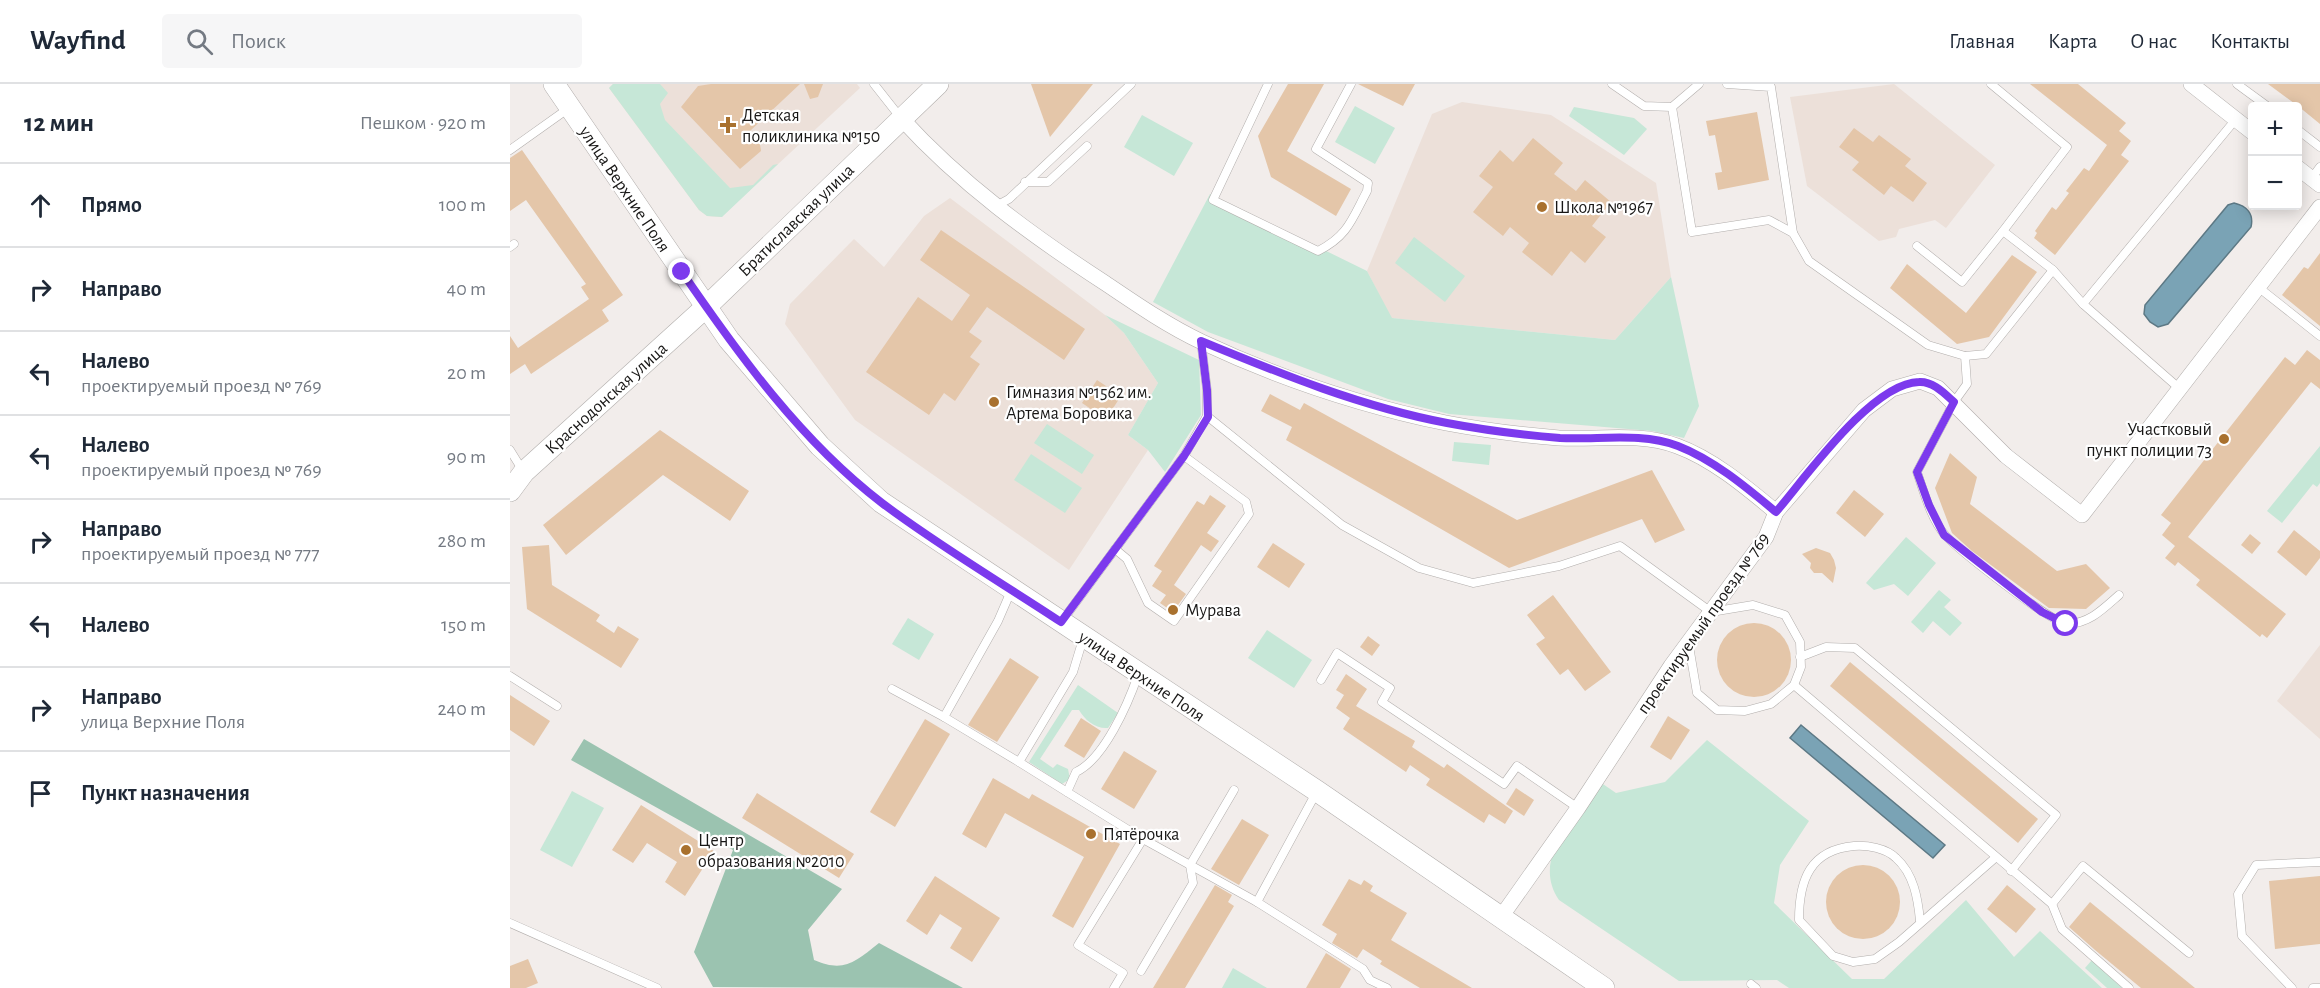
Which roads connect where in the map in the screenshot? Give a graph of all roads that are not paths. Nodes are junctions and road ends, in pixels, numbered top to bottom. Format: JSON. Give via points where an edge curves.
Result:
{"nodes":[{"id":1,"x":554,"y":84,"type":"edge"},
{"id":2,"x":874,"y":84,"type":"edge"},
{"id":3,"x":938,"y":84,"type":"edge"},
{"id":4,"x":1131,"y":84,"type":"edge"},
{"id":5,"x":1268,"y":84,"type":"edge"},
{"id":6,"x":1351,"y":84,"type":"edge"},
{"id":7,"x":1612,"y":84,"type":"edge"},
{"id":8,"x":1699,"y":84,"type":"edge"},
{"id":9,"x":1727,"y":84,"type":"edge"},
{"id":10,"x":1991,"y":84,"type":"edge"},
{"id":11,"x":2191,"y":84,"type":"edge"},
{"id":12,"x":2237,"y":84,"type":"edge"},
{"id":13,"x":1774,"y":85,"type":"edge"},
{"id":14,"x":2262,"y":102,"type":"edge"},
{"id":15,"x":570,"y":107,"type":"junction"},
{"id":16,"x":1672,"y":107,"type":"junction"},
{"id":17,"x":901,"y":118,"type":"junction"},
{"id":18,"x":2236,"y":119,"type":"junction"},
{"id":19,"x":2248,"y":128,"type":"edge"},
{"id":20,"x":2302,"y":133,"type":"edge"},
{"id":21,"x":1087,"y":146,"type":"dead end"},
{"id":22,"x":2320,"y":147,"type":"edge"},
{"id":23,"x":510,"y":150,"type":"edge"},
{"id":24,"x":2302,"y":170,"type":"edge"},
{"id":25,"x":2317,"y":177,"type":"edge"},
{"id":26,"x":1025,"y":182,"type":"junction"},
{"id":27,"x":996,"y":206,"type":"junction"},
{"id":28,"x":2320,"y":207,"type":"edge"},
{"id":29,"x":2003,"y":231,"type":"junction"},
{"id":30,"x":1793,"y":233,"type":"junction"},
{"id":31,"x":1917,"y":246,"type":"dead end"},
{"id":32,"x":2053,"y":270,"type":"junction"},
{"id":33,"x":2258,"y":287,"type":"junction"},
{"id":34,"x":2083,"y":304,"type":"junction"},
{"id":35,"x":706,"y":307,"type":"junction"},
{"id":36,"x":2320,"y":336,"type":"edge"},
{"id":37,"x":1201,"y":341,"type":"junction"},
{"id":38,"x":1965,"y":356,"type":"junction"},
{"id":39,"x":2180,"y":389,"type":"junction"},
{"id":40,"x":1954,"y":402,"type":"junction"},
{"id":41,"x":1208,"y":417,"type":"junction"},
{"id":42,"x":510,"y":450,"type":"edge"},
{"id":43,"x":1184,"y":456,"type":"junction"},
{"id":44,"x":524,"y":472,"type":"junction"},
{"id":45,"x":510,"y":491,"type":"edge"},
{"id":46,"x":1776,"y":512,"type":"junction"},
{"id":47,"x":1115,"y":549,"type":"junction"},
{"id":48,"x":1011,"y":589,"type":"junction"},
{"id":49,"x":2119,"y":595,"type":"dead end"},
{"id":50,"x":1711,"y":612,"type":"junction"},
{"id":51,"x":1061,"y":622,"type":"junction"},
{"id":52,"x":1083,"y":637,"type":"junction"},
{"id":53,"x":1689,"y":641,"type":"junction"},
{"id":54,"x":1800,"y":657,"type":"junction"},
{"id":55,"x":1139,"y":674,"type":"junction"},
{"id":56,"x":510,"y":676,"type":"edge"},
{"id":57,"x":1321,"y":680,"type":"dead end"},
{"id":58,"x":1794,"y":685,"type":"junction"},
{"id":59,"x":892,"y":689,"type":"dead end"},
{"id":60,"x":557,"y":706,"type":"dead end"},
{"id":61,"x":944,"y":717,"type":"junction"},
{"id":62,"x":1019,"y":762,"type":"junction"},
{"id":63,"x":1234,"y":789,"type":"dead end"},
{"id":64,"x":1317,"y":791,"type":"junction"},
{"id":65,"x":1067,"y":792,"type":"junction"},
{"id":66,"x":1578,"y":808,"type":"junction"},
{"id":67,"x":1143,"y":838,"type":"junction"},
{"id":68,"x":1995,"y":858,"type":"junction"},
{"id":69,"x":2320,"y":861,"type":"edge"},
{"id":70,"x":1190,"y":865,"type":"junction"},
{"id":71,"x":2011,"y":871,"type":"junction"},
{"id":72,"x":1257,"y":902,"type":"junction"},
{"id":73,"x":2052,"y":904,"type":"junction"},
{"id":74,"x":1501,"y":917,"type":"junction"},
{"id":75,"x":1920,"y":921,"type":"junction"},
{"id":76,"x":510,"y":923,"type":"edge"},
{"id":77,"x":2189,"y":953,"type":"dead end"},
{"id":78,"x":1141,"y":971,"type":"dead end"},
{"id":79,"x":657,"y":988,"type":"edge"},
{"id":80,"x":1114,"y":988,"type":"edge"},
{"id":81,"x":1387,"y":988,"type":"edge"},
{"id":82,"x":1605,"y":988,"type":"edge"},
{"id":83,"x":2129,"y":988,"type":"edge"},
{"id":84,"x":2292,"y":988,"type":"edge"},
{"id":85,"x":2313,"y":988,"type":"edge"},
{"id":86,"x":2320,"y":988,"type":"edge"}],
"edges":[{"from":1,"to":15,"type":"main road","name":"улица Верхние Поля"},
{"from":2,"to":17,"type":"lane"},
{"from":3,"to":17,"type":"main road","name":"Братиславская улица"},
{"from":4,"to":26,"type":"lane"},
{"from":5,"to":6,"type":"lane","via":[[1213,200],[1318,251],[1343,235],[1367,191],[1368,183],[1316,149]]},
{"from":7,"to":16,"type":"lane","via":[[1644,106]]},
{"from":8,"to":16,"type":"lane"},
{"from":9,"to":13,"type":"lane"},
{"from":10,"to":29,"type":"lane","via":[[2067,147]]},
{"from":11,"to":18,"type":"street"},
{"from":12,"to":14,"type":"lane"},
{"from":13,"to":30,"type":"lane"},
{"from":15,"to":23,"type":"lane"},
{"from":15,"to":35,"type":"main road","name":"улица Верхние Поля"},
{"from":16,"to":30,"type":"lane","via":[[1692,232],[1769,219]]},
{"from":17,"to":27,"type":"street","via":[[928,148]]},
{"from":17,"to":35,"type":"main road","name":"Братиславская улица"},
{"from":18,"to":19,"type":"street"},
{"from":18,"to":34,"type":"lane"},
{"from":20,"to":22,"type":"lane"},
{"from":21,"to":26,"type":"lane","via":[[1048,182]]},
{"from":24,"to":25,"type":"street"},
{"from":26,"to":27,"type":"lane"},
{"from":27,"to":37,"type":"street","via":[[1059,253]]},
{"from":28,"to":33,"type":"street","name":"проектируемый проезд № 769"},
{"from":29,"to":31,"type":"lane","via":[[1962,282]]},
{"from":29,"to":32,"type":"lane"},
{"from":30,"to":38,"type":"lane","via":[[1809,261],[1928,345]]},
{"from":32,"to":34,"type":"lane"},
{"from":32,"to":38,"type":"lane","via":[[1986,354]]},
{"from":33,"to":36,"type":"lane"},
{"from":33,"to":39,"type":"street","name":"проектируемый проезд № 769"},
{"from":34,"to":39,"type":"lane"},
{"from":35,"to":44,"type":"main road","name":"Краснодонская улица"},
{"from":35,"to":48,"type":"main road","name":"улица Верхние Поля","via":[[784,406],[839,464],[881,502]]},
{"from":37,"to":41,"type":"lane"},
{"from":37,"to":46,"type":"street","via":[[1288,376],[1405,414],[1517,433],[1560,438],[1649,439],[1678,446],[1708,462]]},
{"from":38,"to":40,"type":"lane","via":[[1967,384]]},
{"from":39,"to":40,"type":"street","name":"проектируемый проезд № 769","via":[[2082,515],[2006,456]]},
{"from":40,"to":46,"type":"street","name":"проектируемый проезд № 769","via":[[1938,388],[1920,381],[1892,389],[1864,410]]},
{"from":40,"to":49,"type":"lane","via":[[1917,472],[1944,535],[2042,612],[2066,624],[2092,619]]},
{"from":41,"to":43,"type":"lane"},
{"from":41,"to":50,"type":"lane","via":[[1342,525],[1419,568],[1473,583],[1559,566],[1620,546]]},
{"from":42,"to":44,"type":"lane"},
{"from":43,"to":47,"type":"lane"},
{"from":43,"to":47,"type":"lane","via":[[1246,502],[1249,514],[1174,621],[1148,603],[1127,559]]},
{"from":44,"to":45,"type":"main road","name":"Краснодонская улица"},
{"from":46,"to":50,"type":"street","name":"проектируемый проезд № 769","via":[[1766,537]]},
{"from":47,"to":51,"type":"lane"},
{"from":48,"to":51,"type":"main road","name":"улица Верхние Поля"},
{"from":48,"to":61,"type":"lane","via":[[998,621]]},
{"from":50,"to":53,"type":"street","name":"проектируемый проезд № 769"},
{"from":50,"to":54,"type":"lane","via":[[1753,605],[1785,615],[1800,642]]},
{"from":51,"to":52,"type":"main road","name":"улица Верхние Поля"},
{"from":52,"to":55,"type":"main road","name":"улица Верхние Поля"},
{"from":52,"to":62,"type":"lane","via":[[1073,672]]},
{"from":53,"to":58,"type":"lane","via":[[1697,693],[1717,710],[1745,711],[1771,704]]},
{"from":53,"to":66,"type":"street","name":"проектируемый проезд № 769"},
{"from":54,"to":58,"type":"lane","via":[[1801,667]]},
{"from":54,"to":71,"type":"lane","via":[[1826,647],[1856,648],[2056,815]]},
{"from":55,"to":64,"type":"main road","name":"улица Верхние Поля"},
{"from":55,"to":65,"type":"lane","via":[[1127,707],[1088,766],[1076,772]]},
{"from":56,"to":60,"type":"lane"},
{"from":57,"to":66,"type":"lane","via":[[1337,653],[1390,688],[1382,702],[1504,784],[1517,766]]},
{"from":58,"to":68,"type":"lane"},
{"from":59,"to":61,"type":"lane"},
{"from":61,"to":62,"type":"lane"},
{"from":62,"to":65,"type":"lane"},
{"from":63,"to":70,"type":"lane"},
{"from":64,"to":72,"type":"lane"},
{"from":64,"to":74,"type":"main road","name":"улица Верхние Поля"},
{"from":65,"to":67,"type":"lane"},
{"from":66,"to":74,"type":"street","name":"проектируемый проезд № 769"},
{"from":67,"to":70,"type":"lane"},
{"from":67,"to":80,"type":"lane","via":[[1078,945],[1123,973]]},
{"from":68,"to":71,"type":"lane"},
{"from":68,"to":75,"type":"lane"},
{"from":69,"to":84,"type":"lane","via":[[2256,865],[2238,894],[2242,936]]},
{"from":70,"to":72,"type":"lane"},
{"from":70,"to":78,"type":"lane","via":[[1193,884]]},
{"from":71,"to":73,"type":"lane"},
{"from":72,"to":81,"type":"lane","via":[[1364,969],[1370,980]]},
{"from":73,"to":77,"type":"lane","via":[[2084,866]]},
{"from":73,"to":83,"type":"lane","via":[[2062,929]]},
{"from":74,"to":82,"type":"main road","name":"улица Верхние Поля"},
{"from":75,"to":75,"type":"lane","via":[[1875,959],[1853,962],[1833,956],[1799,920],[1799,894],[1816,860],[1833,848],[1868,845],[1896,857],[1909,874],[1918,898]]},
{"from":76,"to":79,"type":"lane"},
{"from":85,"to":86,"type":"lane"}]}
